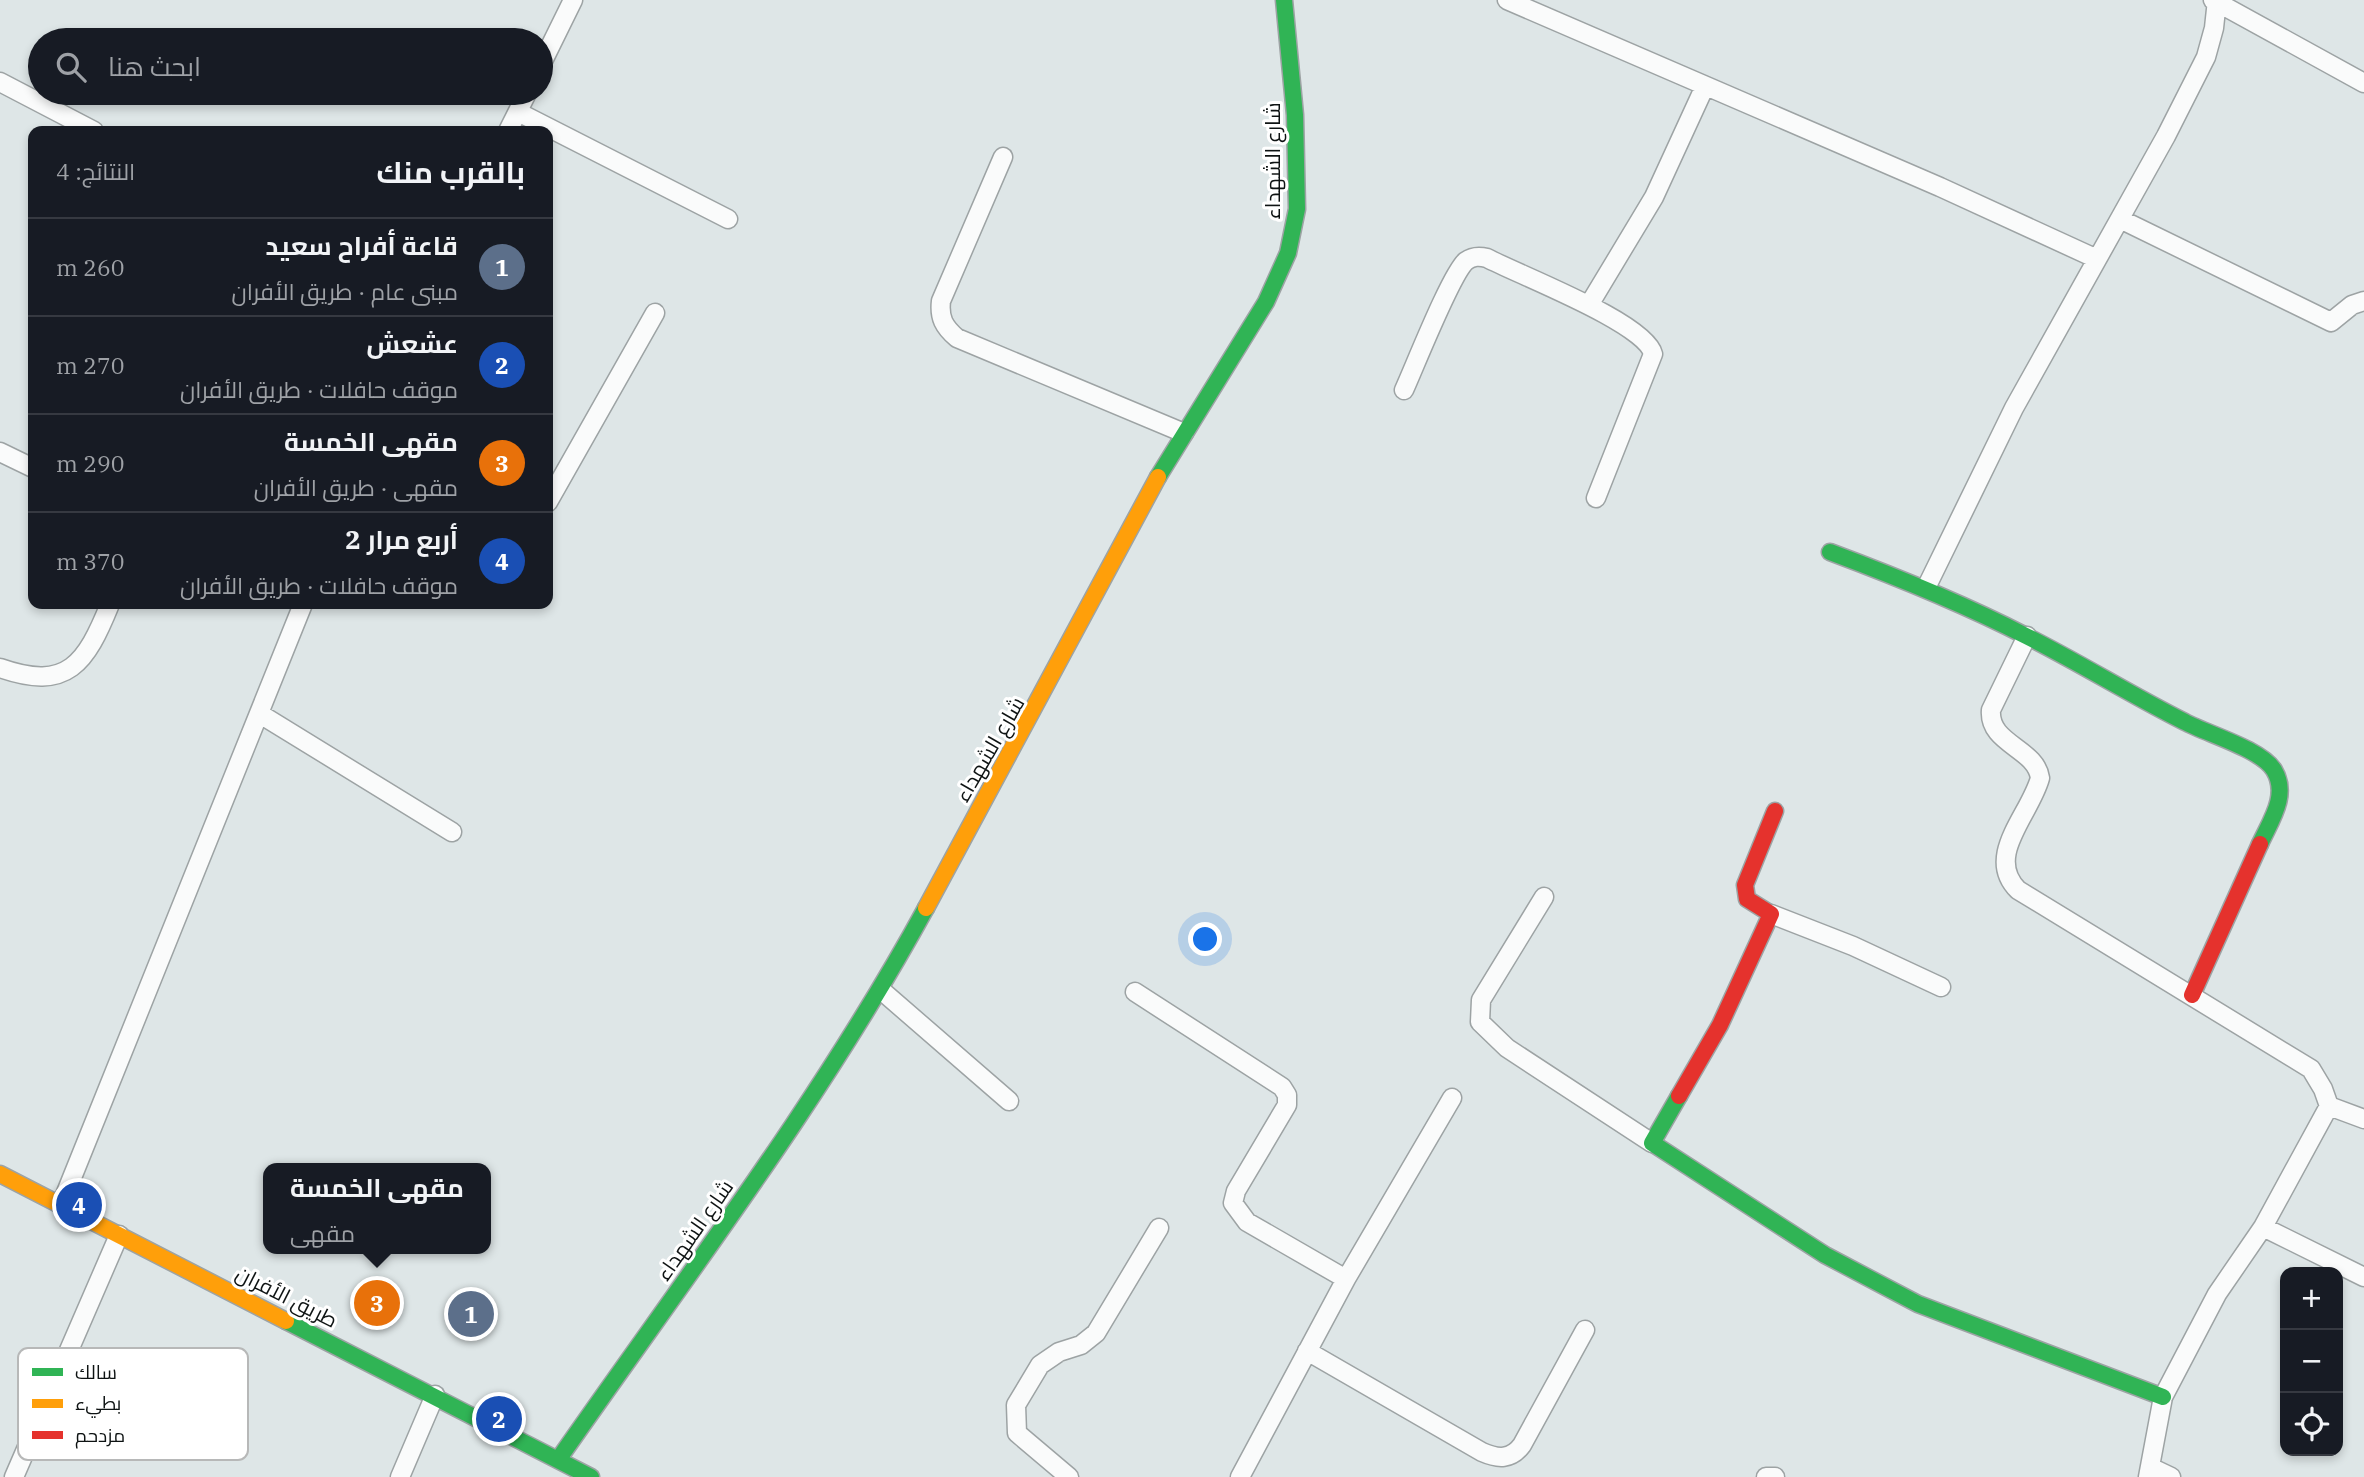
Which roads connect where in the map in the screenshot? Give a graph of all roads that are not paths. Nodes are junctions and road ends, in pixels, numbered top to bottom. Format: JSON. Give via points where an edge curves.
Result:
{"nodes":[{"id":1,"x":573,"y":0,"type":"edge"},
{"id":2,"x":1284,"y":0,"type":"edge"},
{"id":3,"x":1507,"y":0,"type":"edge"},
{"id":4,"x":2215,"y":1,"type":"edge"},
{"id":5,"x":553,"y":41,"type":"edge"},
{"id":6,"x":2364,"y":83,"type":"edge"},
{"id":7,"x":0,"y":84,"type":"edge"},
{"id":8,"x":1705,"y":86,"type":"junction"},
{"id":9,"x":28,"y":98,"type":"edge"},
{"id":10,"x":42,"y":105,"type":"edge"},
{"id":11,"x":521,"y":105,"type":"edge"},
{"id":12,"x":518,"y":112,"type":"junction"},
{"id":13,"x":84,"y":126,"type":"edge"},
{"id":14,"x":511,"y":126,"type":"edge"},
{"id":15,"x":546,"y":126,"type":"edge"},
{"id":16,"x":553,"y":130,"type":"edge"},
{"id":17,"x":1003,"y":158,"type":"dead end"},
{"id":18,"x":729,"y":219,"type":"dead end"},
{"id":19,"x":2120,"y":219,"type":"junction"},
{"id":20,"x":2097,"y":259,"type":"junction"},
{"id":21,"x":2364,"y":301,"type":"edge"},
{"id":22,"x":1589,"y":305,"type":"junction"},
{"id":23,"x":654,"y":313,"type":"dead end"},
{"id":24,"x":1404,"y":390,"type":"dead end"},
{"id":25,"x":1184,"y":433,"type":"junction"},
{"id":26,"x":0,"y":452,"type":"edge"},
{"id":27,"x":28,"y":466,"type":"edge"},
{"id":28,"x":553,"y":493,"type":"edge"},
{"id":29,"x":1596,"y":498,"type":"dead end"},
{"id":30,"x":1830,"y":552,"type":"dead end"},
{"id":31,"x":1926,"y":589,"type":"junction"},
{"id":32,"x":108,"y":609,"type":"edge"},
{"id":33,"x":301,"y":609,"type":"edge"},
{"id":34,"x":2027,"y":636,"type":"junction"},
{"id":35,"x":0,"y":668,"type":"edge"},
{"id":36,"x":260,"y":714,"type":"junction"},
{"id":37,"x":1775,"y":811,"type":"dead end"},
{"id":38,"x":452,"y":832,"type":"dead end"},
{"id":39,"x":1544,"y":897,"type":"dead end"},
{"id":40,"x":1771,"y":914,"type":"junction"},
{"id":41,"x":1941,"y":988,"type":"dead end"},
{"id":42,"x":881,"y":990,"type":"junction"},
{"id":43,"x":1135,"y":992,"type":"dead end"},
{"id":44,"x":2192,"y":995,"type":"junction"},
{"id":45,"x":1452,"y":1098,"type":"dead end"},
{"id":46,"x":1009,"y":1101,"type":"dead end"},
{"id":47,"x":2329,"y":1106,"type":"junction"},
{"id":48,"x":2364,"y":1119,"type":"edge"},
{"id":49,"x":1652,"y":1143,"type":"junction"},
{"id":50,"x":0,"y":1174,"type":"edge"},
{"id":51,"x":61,"y":1205,"type":"junction"},
{"id":52,"x":2263,"y":1227,"type":"junction"},
{"id":53,"x":1159,"y":1228,"type":"dead end"},
{"id":54,"x":119,"y":1235,"type":"junction"},
{"id":55,"x":2364,"y":1277,"type":"edge"},
{"id":56,"x":1346,"y":1279,"type":"junction"},
{"id":57,"x":1585,"y":1330,"type":"dead end"},
{"id":58,"x":70,"y":1348,"type":"edge"},
{"id":59,"x":1307,"y":1351,"type":"junction"},
{"id":60,"x":435,"y":1395,"type":"junction"},
{"id":61,"x":2163,"y":1397,"type":"junction"},
{"id":62,"x":21,"y":1460,"type":"edge"},
{"id":63,"x":558,"y":1460,"type":"junction"},
{"id":64,"x":2149,"y":1472,"type":"edge"},
{"id":65,"x":14,"y":1477,"type":"edge"},
{"id":66,"x":400,"y":1477,"type":"edge"},
{"id":67,"x":591,"y":1477,"type":"edge"},
{"id":68,"x":1069,"y":1477,"type":"edge"},
{"id":69,"x":1240,"y":1477,"type":"edge"},
{"id":70,"x":1766,"y":1477,"type":"edge"},
{"id":71,"x":1775,"y":1477,"type":"edge"},
{"id":72,"x":2171,"y":1477,"type":"edge"}],
"edges":[{"from":1,"to":5,"type":"street"},
{"from":2,"to":25,"type":"street","name":"شارع الشهداء","via":[[1295,115],[1297,209],[1288,253],[1266,302]]},
{"from":3,"to":8,"type":"street"},
{"from":4,"to":6,"type":"street"},
{"from":4,"to":19,"type":"street","via":[[2206,57]]},
{"from":7,"to":9,"type":"street"},
{"from":8,"to":20,"type":"street"},
{"from":8,"to":22,"type":"street","via":[[1654,197]]},
{"from":10,"to":13,"type":"street"},
{"from":11,"to":12,"type":"street"},
{"from":12,"to":14,"type":"street"},
{"from":12,"to":15,"type":"street"},
{"from":16,"to":18,"type":"street"},
{"from":17,"to":25,"type":"street","via":[[941,301],[945,325],[957,338]]},
{"from":19,"to":20,"type":"street"},
{"from":19,"to":21,"type":"street","via":[[2331,322]]},
{"from":20,"to":31,"type":"street","via":[[2014,408]]},
{"from":22,"to":24,"type":"street","via":[[1487,258],[1470,258],[1449,291]]},
{"from":22,"to":29,"type":"street","via":[[1645,338],[1653,354]]},
{"from":23,"to":28,"type":"street"},
{"from":25,"to":42,"type":"street","name":"شارع الشهداء"},
{"from":26,"to":27,"type":"street"},
{"from":30,"to":31,"type":"street"},
{"from":31,"to":34,"type":"street"},
{"from":32,"to":35,"type":"street","via":[[76,666],[58,677],[35,678]]},
{"from":33,"to":36,"type":"street"},
{"from":34,"to":44,"type":"street","via":[[1990,720],[2000,735],[2032,762],[2040,778],[2006,852],[2005,874],[2018,890]]},
{"from":34,"to":44,"type":"street","via":[[2186,723],[2256,755],[2278,778],[2281,797]]},
{"from":36,"to":38,"type":"street"},
{"from":36,"to":51,"type":"street"},
{"from":37,"to":40,"type":"street","via":[[1745,885],[1747,899]]},
{"from":39,"to":49,"type":"street","via":[[1480,1000],[1480,1022],[1507,1048]]},
{"from":40,"to":41,"type":"street"},
{"from":40,"to":49,"type":"street","via":[[1720,1025]]},
{"from":42,"to":46,"type":"street"},
{"from":42,"to":63,"type":"street","name":"شارع الشهداء"},
{"from":43,"to":56,"type":"street","via":[[1282,1087],[1287,1105],[1233,1203],[1247,1222]]},
{"from":44,"to":47,"type":"street","via":[[2311,1069]]},
{"from":45,"to":56,"type":"street"},
{"from":47,"to":48,"type":"street"},
{"from":47,"to":52,"type":"street"},
{"from":49,"to":61,"type":"street","via":[[1825,1255],[1918,1304]]},
{"from":50,"to":51,"type":"street","name":"طريق الأفران"},
{"from":51,"to":54,"type":"street","name":"طريق الأفران"},
{"from":52,"to":55,"type":"street"},
{"from":52,"to":61,"type":"street","via":[[2217,1294]]},
{"from":53,"to":68,"type":"street","via":[[1096,1333],[1081,1345],[1047,1358],[1016,1405],[1017,1433]]},
{"from":54,"to":58,"type":"street"},
{"from":54,"to":60,"type":"street","name":"طريق الأفران"},
{"from":56,"to":59,"type":"street"},
{"from":57,"to":59,"type":"street","via":[[1522,1445],[1506,1457],[1482,1452]]},
{"from":59,"to":69,"type":"street"},
{"from":60,"to":63,"type":"street","name":"طريق الأفران"},
{"from":60,"to":66,"type":"street"},
{"from":61,"to":64,"type":"street"},
{"from":62,"to":65,"type":"street"},
{"from":63,"to":67,"type":"street","name":"طريق الأفران"},
{"from":64,"to":72,"type":"street"},
{"from":70,"to":71,"type":"street"}]}
